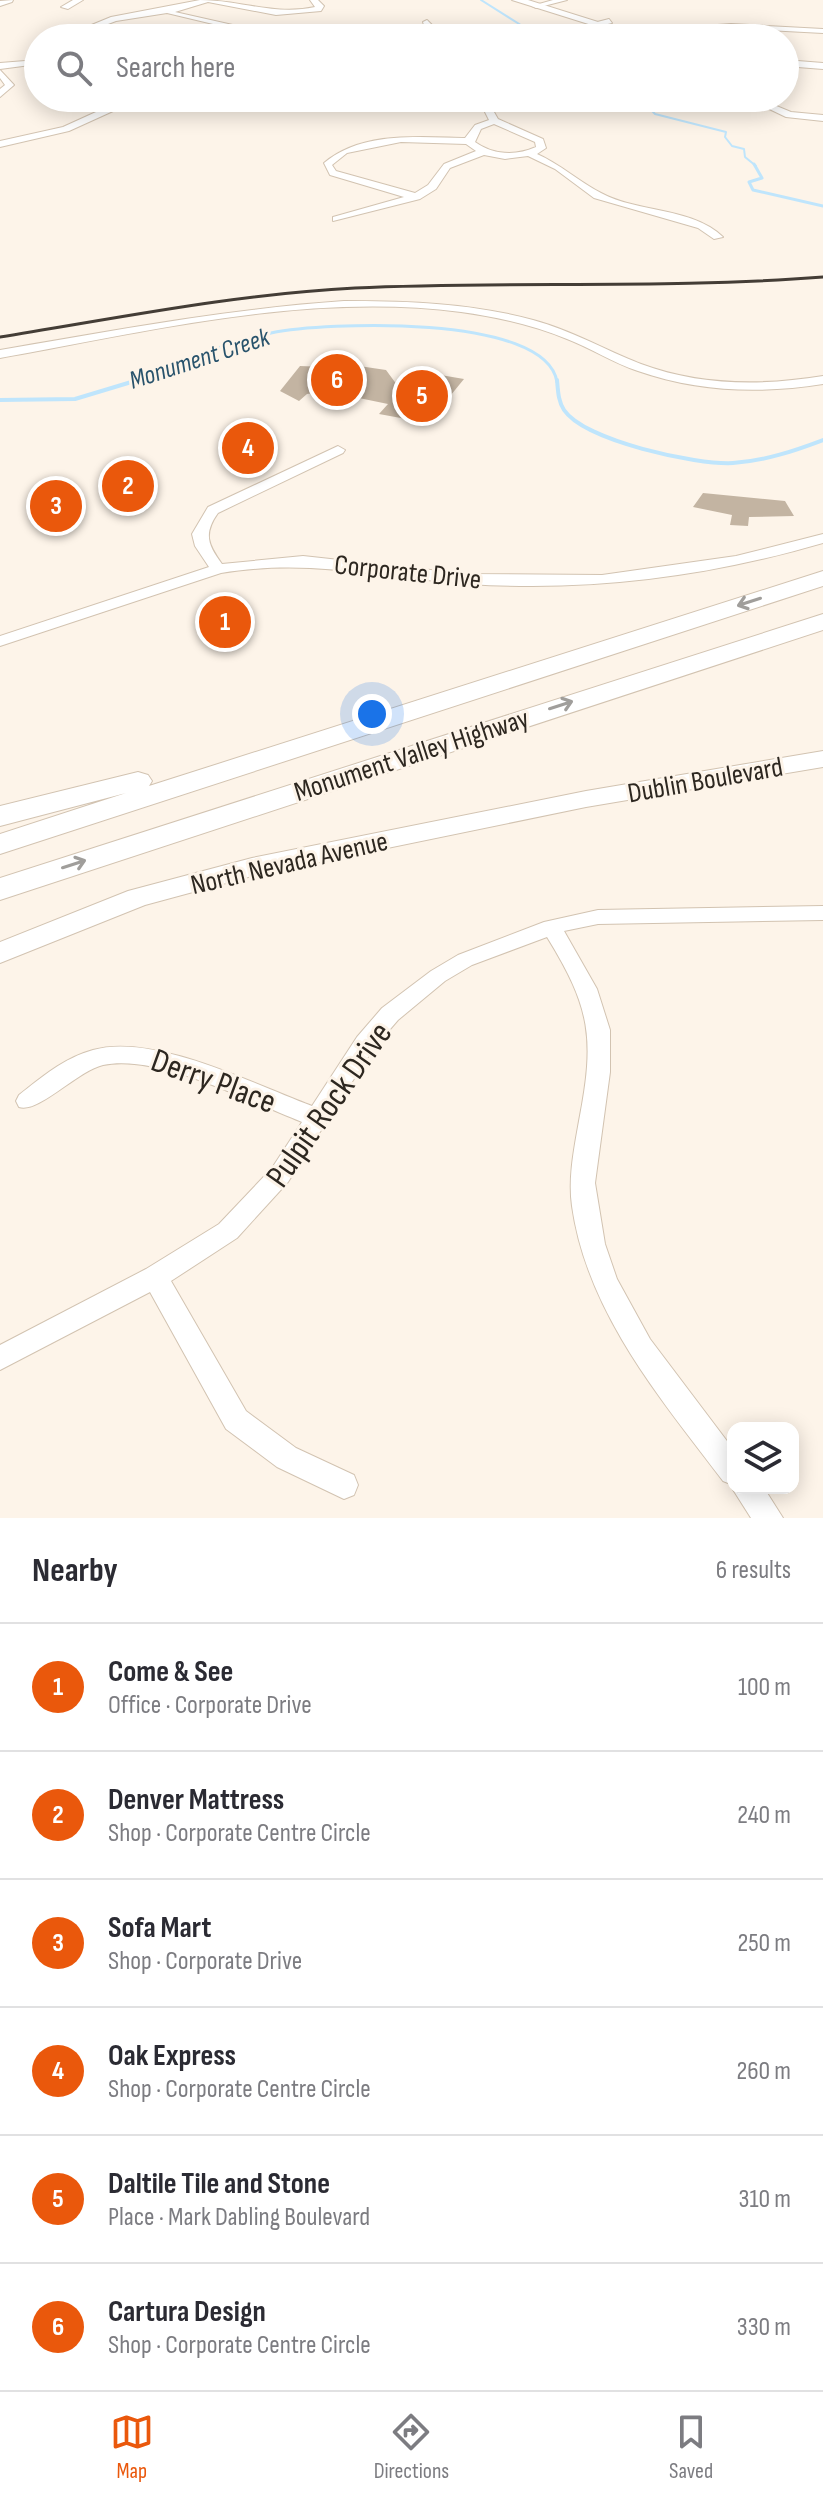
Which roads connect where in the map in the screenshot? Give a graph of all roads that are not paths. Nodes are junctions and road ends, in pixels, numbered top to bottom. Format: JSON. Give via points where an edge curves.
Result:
{"nodes":[{"id":1,"x":9,"y":0,"type":"edge"},
{"id":2,"x":79,"y":0,"type":"edge"},
{"id":3,"x":207,"y":0,"type":"edge"},
{"id":4,"x":314,"y":0,"type":"edge"},
{"id":5,"x":517,"y":0,"type":"edge"},
{"id":6,"x":563,"y":0,"type":"edge"},
{"id":7,"x":541,"y":3,"type":"edge"},
{"id":8,"x":0,"y":4,"type":"edge"},
{"id":9,"x":65,"y":7,"type":"dead end"},
{"id":10,"x":177,"y":9,"type":"junction"},
{"id":11,"x":162,"y":11,"type":"junction"},
{"id":12,"x":608,"y":23,"type":"junction"},
{"id":13,"x":823,"y":23,"type":"edge"},
{"id":14,"x":101,"y":24,"type":"edge"},
{"id":15,"x":216,"y":24,"type":"edge"},
{"id":16,"x":245,"y":24,"type":"edge"},
{"id":17,"x":603,"y":24,"type":"edge"},
{"id":18,"x":604,"y":24,"type":"edge"},
{"id":19,"x":612,"y":24,"type":"edge"},
{"id":20,"x":796,"y":24,"type":"edge"},
{"id":21,"x":799,"y":30,"type":"edge"},
{"id":22,"x":823,"y":31,"type":"edge"},
{"id":23,"x":24,"y":63,"type":"edge"},
{"id":24,"x":799,"y":65,"type":"edge"},
{"id":25,"x":0,"y":66,"type":"edge"},
{"id":26,"x":823,"y":68,"type":"edge"},
{"id":27,"x":0,"y":73,"type":"edge"},
{"id":28,"x":0,"y":94,"type":"edge"},
{"id":29,"x":103,"y":112,"type":"edge"},
{"id":30,"x":489,"y":112,"type":"edge"},
{"id":31,"x":782,"y":112,"type":"edge"},
{"id":32,"x":823,"y":118,"type":"edge"},
{"id":33,"x":494,"y":121,"type":"junction"},
{"id":34,"x":468,"y":141,"type":"junction"},
{"id":35,"x":0,"y":144,"type":"edge"},
{"id":36,"x":483,"y":152,"type":"junction"},
{"id":37,"x":530,"y":154,"type":"junction"},
{"id":38,"x":416,"y":197,"type":"junction"},
{"id":39,"x":337,"y":219,"type":"dead end"},
{"id":40,"x":718,"y":237,"type":"dead end"},
{"id":41,"x":0,"y":354,"type":"edge"},
{"id":42,"x":823,"y":380,"type":"edge"},
{"id":43,"x":338,"y":450,"type":"dead end"},
{"id":44,"x":823,"y":538,"type":"edge"},
{"id":45,"x":218,"y":569,"type":"junction"},
{"id":46,"x":823,"y":578,"type":"edge"},
{"id":47,"x":823,"y":622,"type":"edge"},
{"id":48,"x":0,"y":641,"type":"edge"},
{"id":49,"x":502,"y":683,"type":"junction"},
{"id":50,"x":823,"y":759,"type":"edge"},
{"id":51,"x":586,"y":799,"type":"joint"},
{"id":52,"x":0,"y":816,"type":"edge"},
{"id":53,"x":0,"y":844,"type":"edge"},
{"id":54,"x":0,"y":889,"type":"edge"},
{"id":55,"x":823,"y":913,"type":"edge"},
{"id":56,"x":551,"y":927,"type":"junction"},
{"id":57,"x":0,"y":953,"type":"edge"},
{"id":58,"x":27,"y":1101,"type":"dead end"},
{"id":59,"x":317,"y":1118,"type":"junction"},
{"id":60,"x":155,"y":1277,"type":"junction"},
{"id":61,"x":0,"y":1358,"type":"edge"},
{"id":62,"x":727,"y":1463,"type":"edge"},
{"id":63,"x":344,"y":1485,"type":"dead end"},
{"id":64,"x":751,"y":1494,"type":"edge"},
{"id":65,"x":769,"y":1518,"type":"edge"}],
"edges":[{"from":1,"to":8,"type":"street"},
{"from":2,"to":9,"type":"street"},
{"from":3,"to":4,"type":"street","via":[[285,13],[318,9]]},
{"from":3,"to":10,"type":"street"},
{"from":5,"to":7,"type":"main road"},
{"from":6,"to":7,"type":"street"},
{"from":7,"to":12,"type":"main road"},
{"from":10,"to":11,"type":"street"},
{"from":10,"to":16,"type":"street"},
{"from":11,"to":14,"type":"street"},
{"from":11,"to":15,"type":"street"},
{"from":12,"to":17,"type":"street"},
{"from":12,"to":18,"type":"street"},
{"from":12,"to":19,"type":"main road"},
{"from":13,"to":20,"type":"street"},
{"from":21,"to":22,"type":"street"},
{"from":23,"to":25,"type":"street"},
{"from":24,"to":26,"type":"main road"},
{"from":27,"to":28,"type":"street","via":[[10,85]]},
{"from":29,"to":35,"type":"street","via":[[73,126]]},
{"from":30,"to":33,"type":"street"},
{"from":31,"to":32,"type":"street"},
{"from":33,"to":34,"type":"street","via":[[478,127]]},
{"from":33,"to":37,"type":"street","via":[[540,141],[541,148]]},
{"from":34,"to":36,"type":"street"},
{"from":34,"to":38,"type":"street","via":[[407,138],[344,151],[327,165],[333,173]]},
{"from":36,"to":37,"type":"street"},
{"from":36,"to":38,"type":"street","via":[[447,166],[432,187]]},
{"from":37,"to":40,"type":"street","via":[[598,196],[702,226]]},
{"from":38,"to":39,"type":"street"},
{"from":41,"to":42,"type":"street","via":[[240,316],[390,304],[482,311],[529,322],[648,371],[703,383],[754,387]]},
{"from":43,"to":45,"type":"street","via":[[213,510],[200,527],[199,542]]},
{"from":44,"to":45,"type":"street","name":"Corporate Drive","via":[[739,562],[595,579],[469,580],[306,561]]},
{"from":45,"to":48,"type":"street","name":"Corporate Drive"},
{"from":46,"to":49,"type":"highway","name":"Monument Valley Highway","one_way":true},
{"from":54,"to":47,"type":"highway","name":"Monument Valley Highway","one_way":true},
{"from":49,"to":52,"type":"highway","via":[[434,695],[142,781]]},
{"from":49,"to":53,"type":"highway","name":"Monument Valley Highway"},
{"from":50,"to":51,"type":"main road","name":"Dublin Boulevard"},
{"from":51,"to":57,"type":"main road","name":"North Nevada Avenue","via":[[252,867],[137,898]]},
{"from":55,"to":56,"type":"street","name":"Pulpit Rock Drive","via":[[619,916]]},
{"from":56,"to":59,"type":"street","name":"Pulpit Rock Drive","via":[[465,960],[390,1014]]},
{"from":56,"to":62,"type":"street","via":[[587,989],[600,1033],[582,1175],[601,1271],[637,1343]]},
{"from":58,"to":59,"type":"street","name":"Derry Place","via":[[59,1073],[84,1062],[142,1053]]},
{"from":59,"to":60,"type":"street","name":"Pulpit Rock Drive","via":[[248,1212],[206,1247]]},
{"from":60,"to":61,"type":"street","name":"Pulpit Rock Drive"},
{"from":60,"to":63,"type":"street","via":[[236,1420],[297,1465]]},
{"from":64,"to":65,"type":"street"}]}
